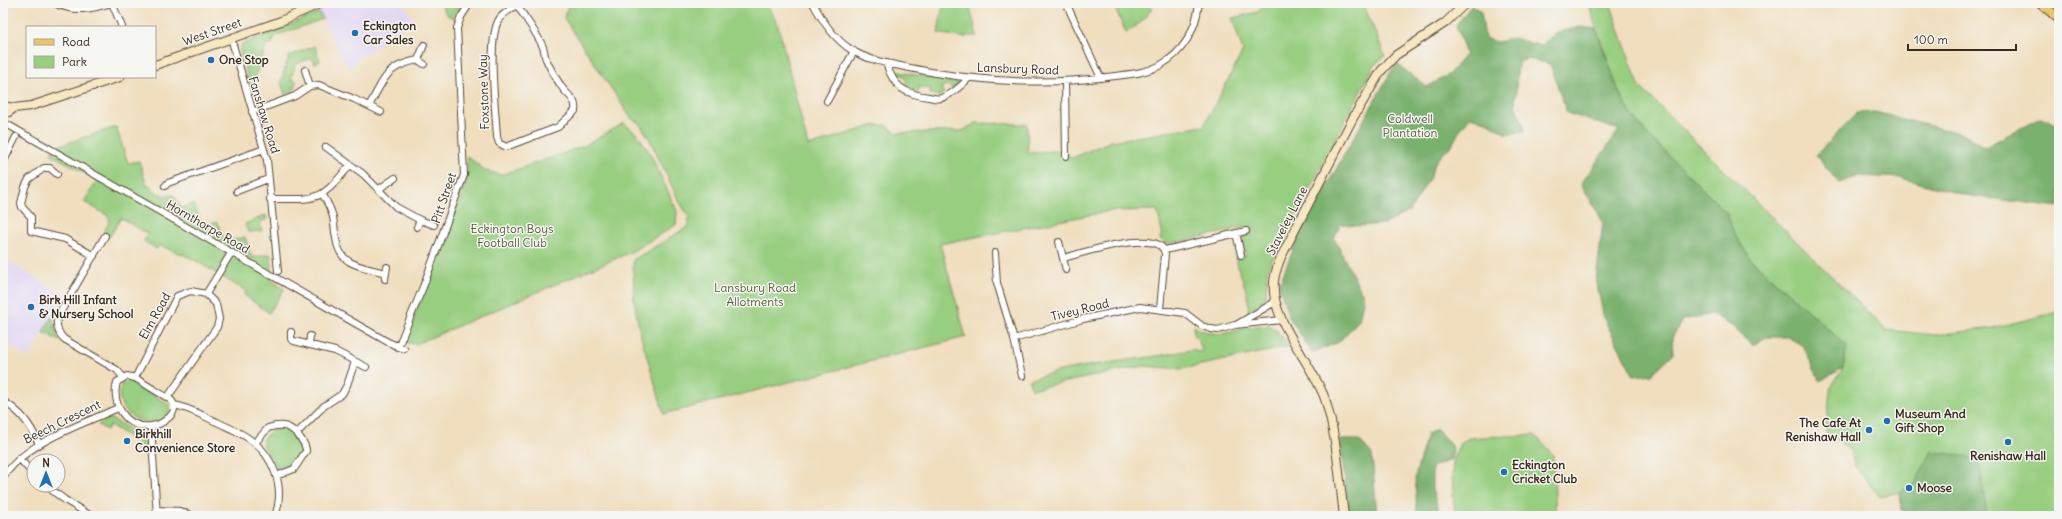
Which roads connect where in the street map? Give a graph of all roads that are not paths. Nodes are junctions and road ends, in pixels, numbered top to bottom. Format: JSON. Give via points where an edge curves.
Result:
{"nodes":[{"id":1,"x":54,"y":3,"type":"edge"},
{"id":2,"x":111,"y":3,"type":"edge"},
{"id":3,"x":321,"y":3,"type":"edge"},
{"id":4,"x":470,"y":3,"type":"edge"},
{"id":5,"x":813,"y":3,"type":"edge"},
{"id":6,"x":1066,"y":3,"type":"edge"},
{"id":7,"x":1199,"y":3,"type":"edge"},
{"id":8,"x":1466,"y":3,"type":"edge"},
{"id":9,"x":2041,"y":3,"type":"edge"},
{"id":10,"x":516,"y":4,"type":"edge"},
{"id":11,"x":2059,"y":19,"type":"edge"},
{"id":12,"x":122,"y":26,"type":"edge"},
{"id":13,"x":231,"y":38,"type":"junction"},
{"id":14,"x":424,"y":45,"type":"dead end"},
{"id":15,"x":854,"y":51,"type":"junction"},
{"id":16,"x":418,"y":60,"type":"junction"},
{"id":17,"x":886,"y":63,"type":"junction"},
{"id":18,"x":424,"y":64,"type":"dead end"},
{"id":19,"x":156,"y":65,"type":"edge"},
{"id":20,"x":305,"y":70,"type":"dead end"},
{"id":21,"x":117,"y":78,"type":"edge"},
{"id":22,"x":969,"y":78,"type":"junction"},
{"id":23,"x":1101,"y":78,"type":"junction"},
{"id":24,"x":1065,"y":81,"type":"junction"},
{"id":25,"x":310,"y":86,"type":"junction"},
{"id":26,"x":827,"y":101,"type":"dead end"},
{"id":27,"x":3,"y":106,"type":"edge"},
{"id":28,"x":369,"y":106,"type":"junction"},
{"id":29,"x":14,"y":108,"type":"junction"},
{"id":30,"x":252,"y":112,"type":"junction"},
{"id":31,"x":381,"y":112,"type":"dead end"},
{"id":32,"x":3,"y":113,"type":"edge"},
{"id":33,"x":3,"y":122,"type":"edge"},
{"id":34,"x":16,"y":137,"type":"dead end"},
{"id":35,"x":326,"y":147,"type":"dead end"},
{"id":36,"x":264,"y":149,"type":"junction"},
{"id":37,"x":1066,"y":156,"type":"dead end"},
{"id":38,"x":3,"y":163,"type":"edge"},
{"id":39,"x":350,"y":165,"type":"junction"},
{"id":40,"x":56,"y":174,"type":"dead end"},
{"id":41,"x":395,"y":178,"type":"dead end"},
{"id":42,"x":268,"y":179,"type":"junction"},
{"id":43,"x":165,"y":186,"type":"dead end"},
{"id":44,"x":379,"y":189,"type":"junction"},
{"id":45,"x":238,"y":191,"type":"dead end"},
{"id":46,"x":323,"y":195,"type":"junction"},
{"id":47,"x":270,"y":199,"type":"junction"},
{"id":48,"x":420,"y":220,"type":"junction"},
{"id":49,"x":434,"y":224,"type":"dead end"},
{"id":50,"x":417,"y":227,"type":"dead end"},
{"id":51,"x":1246,"y":231,"type":"dead end"},
{"id":52,"x":1236,"y":233,"type":"junction"},
{"id":53,"x":105,"y":236,"type":"dead end"},
{"id":54,"x":1059,"y":242,"type":"dead end"},
{"id":55,"x":1165,"y":250,"type":"junction"},
{"id":56,"x":231,"y":253,"type":"junction"},
{"id":57,"x":995,"y":253,"type":"dead end"},
{"id":58,"x":1242,"y":255,"type":"dead end"},
{"id":59,"x":94,"y":256,"type":"junction"},
{"id":60,"x":1063,"y":258,"type":"junction"},
{"id":61,"x":1066,"y":270,"type":"dead end"},
{"id":62,"x":278,"y":271,"type":"dead end"},
{"id":63,"x":386,"y":273,"type":"dead end"},
{"id":64,"x":206,"y":294,"type":"junction"},
{"id":65,"x":1275,"y":302,"type":"junction"},
{"id":66,"x":1160,"y":309,"type":"junction"},
{"id":67,"x":1282,"y":320,"type":"junction"},
{"id":68,"x":1235,"y":326,"type":"junction"},
{"id":69,"x":291,"y":332,"type":"dead end"},
{"id":70,"x":310,"y":336,"type":"dead end"},
{"id":71,"x":1014,"y":339,"type":"junction"},
{"id":72,"x":309,"y":345,"type":"junction"},
{"id":73,"x":401,"y":348,"type":"joint"},
{"id":74,"x":355,"y":362,"type":"junction"},
{"id":75,"x":366,"y":367,"type":"dead end"},
{"id":76,"x":1022,"y":376,"type":"dead end"},
{"id":77,"x":123,"y":377,"type":"junction"},
{"id":78,"x":135,"y":378,"type":"junction"},
{"id":79,"x":167,"y":398,"type":"junction"},
{"id":80,"x":3,"y":401,"type":"edge"},
{"id":81,"x":174,"y":405,"type":"junction"},
{"id":82,"x":118,"y":408,"type":"junction"},
{"id":83,"x":151,"y":426,"type":"junction"},
{"id":84,"x":297,"y":433,"type":"junction"},
{"id":85,"x":254,"y":443,"type":"junction"},
{"id":86,"x":39,"y":444,"type":"junction"},
{"id":87,"x":18,"y":458,"type":"junction"},
{"id":88,"x":26,"y":466,"type":"edge"},
{"id":89,"x":276,"y":476,"type":"junction"},
{"id":90,"x":3,"y":478,"type":"edge"},
{"id":91,"x":56,"y":493,"type":"edge"},
{"id":92,"x":157,"y":513,"type":"edge"},
{"id":93,"x":91,"y":516,"type":"edge"},
{"id":94,"x":193,"y":516,"type":"edge"},
{"id":95,"x":275,"y":516,"type":"edge"},
{"id":96,"x":1344,"y":516,"type":"edge"}],
"edges":[{"from":1,"to":2,"type":"street","via":[[81,10]]},
{"from":2,"to":12,"type":"street"},
{"from":3,"to":13,"type":"main road","name":"West Street","via":[[281,21]]},
{"from":4,"to":73,"type":"street","name":"Pitt Street","via":[[457,28],[464,175]]},
{"from":5,"to":15,"type":"street","name":"Lansbury Road","via":[[831,32]]},
{"from":6,"to":23,"type":"street"},
{"from":7,"to":23,"type":"street","name":"Lansbury Road","via":[[1191,35],[1174,57],[1149,71]]},
{"from":8,"to":65,"type":"main road","name":"Staveley Lane","via":[[1445,23],[1396,56],[1381,71],[1353,118],[1281,257],[1273,284]]},
{"from":9,"to":11,"type":"main road"},
{"from":10,"to":10,"type":"street","name":"Foxstone Way","via":[[543,48],[545,58],[566,94],[574,98],[576,111],[558,127],[506,147],[499,143],[497,137],[492,72],[493,37],[500,18]]},
{"from":13,"to":19,"type":"main road","name":"West Street"},
{"from":13,"to":30,"type":"street","name":"Fanshaw Road"},
{"from":14,"to":16,"type":"street"},
{"from":15,"to":17,"type":"street","name":"Lansbury Road"},
{"from":15,"to":26,"type":"street"},
{"from":16,"to":18,"type":"street"},
{"from":16,"to":28,"type":"street","via":[[392,68]]},
{"from":17,"to":22,"type":"street","name":"Lansbury Road"},
{"from":17,"to":22,"type":"street","name":"Lansbury Road","via":[[888,70],[906,93],[939,99]]},
{"from":20,"to":25,"type":"street"},
{"from":21,"to":29,"type":"main road","via":[[50,101]]},
{"from":22,"to":24,"type":"street","name":"Lansbury Road","via":[[1017,82]]},
{"from":23,"to":24,"type":"street","name":"Lansbury Road"},
{"from":24,"to":37,"type":"street"},
{"from":25,"to":28,"type":"street","via":[[322,85]]},
{"from":25,"to":30,"type":"street","via":[[295,96]]},
{"from":27,"to":29,"type":"main road"},
{"from":28,"to":31,"type":"street"},
{"from":29,"to":32,"type":"main road"},
{"from":30,"to":36,"type":"street","name":"Fanshaw Road"},
{"from":33,"to":56,"type":"street","name":"Hornthorpe Road"},
{"from":34,"to":38,"type":"street"},
{"from":35,"to":39,"type":"street"},
{"from":36,"to":42,"type":"street","name":"Fanshaw Road"},
{"from":36,"to":43,"type":"street"},
{"from":39,"to":44,"type":"street"},
{"from":39,"to":46,"type":"street"},
{"from":40,"to":59,"type":"street","via":[[50,168],[44,168],[29,179],[25,187],[21,202],[30,217],[30,228],[34,232],[65,239]]},
{"from":41,"to":44,"type":"street"},
{"from":42,"to":45,"type":"street"},
{"from":42,"to":47,"type":"street","name":"Fanshaw Road"},
{"from":44,"to":48,"type":"street","via":[[396,208]]},
{"from":46,"to":47,"type":"street","via":[[311,198]]},
{"from":46,"to":63,"type":"street","via":[[331,210],[342,254],[358,265]]},
{"from":47,"to":62,"type":"street","name":"Fanshaw Road"},
{"from":48,"to":49,"type":"street"},
{"from":48,"to":50,"type":"street"},
{"from":51,"to":52,"type":"street"},
{"from":52,"to":55,"type":"street"},
{"from":52,"to":58,"type":"street"},
{"from":53,"to":59,"type":"street"},
{"from":54,"to":60,"type":"street"},
{"from":55,"to":60,"type":"street","via":[[1154,241],[1136,241]]},
{"from":55,"to":66,"type":"street"},
{"from":56,"to":64,"type":"street"},
{"from":56,"to":73,"type":"street","name":"Hornthorpe Road"},
{"from":57,"to":71,"type":"street","via":[[997,283]]},
{"from":59,"to":77,"type":"street","via":[[57,318],[56,324],[64,339],[117,370]]},
{"from":60,"to":61,"type":"street"},
{"from":64,"to":78,"type":"street","name":"Elm Road","via":[[191,290],[176,296]]},
{"from":64,"to":79,"type":"street","via":[[212,298],[218,311],[217,327]]},
{"from":65,"to":67,"type":"main road","name":"Staveley Lane"},
{"from":65,"to":68,"type":"street","name":"Tivey Road"},
{"from":66,"to":68,"type":"street","name":"Tivey Road","via":[[1185,313],[1202,326],[1211,329]]},
{"from":66,"to":71,"type":"street","name":"Tivey Road","via":[[1132,308]]},
{"from":67,"to":68,"type":"street","name":"Tivey Road"},
{"from":67,"to":96,"type":"main road","name":"Staveley Lane","via":[[1324,397],[1332,428]]},
{"from":69,"to":72,"type":"street","via":[[294,341]]},
{"from":70,"to":72,"type":"street"},
{"from":71,"to":76,"type":"street"},
{"from":72,"to":74,"type":"street","via":[[335,351]]},
{"from":74,"to":75,"type":"street"},
{"from":74,"to":84,"type":"street","via":[[342,394],[324,406]]},
{"from":77,"to":78,"type":"street"},
{"from":77,"to":82,"type":"street","via":[[117,382],[116,388]]},
{"from":78,"to":79,"type":"street"},
{"from":79,"to":81,"type":"street"},
{"from":80,"to":86,"type":"street","via":[[26,420]]},
{"from":81,"to":83,"type":"street","via":[[170,417]]},
{"from":81,"to":85,"type":"street","via":[[189,409],[242,434]]},
{"from":82,"to":83,"type":"street","via":[[132,422]]},
{"from":82,"to":86,"type":"street","name":"Beech Crescent"},
{"from":83,"to":92,"type":"street"},
{"from":84,"to":85,"type":"street","via":[[289,427],[274,426],[263,432]]},
{"from":84,"to":89,"type":"street","via":[[306,447],[305,454],[294,469]]},
{"from":85,"to":89,"type":"street","via":[[268,458]]},
{"from":86,"to":87,"type":"street","name":"Beech Crescent"},
{"from":87,"to":88,"type":"street"},
{"from":87,"to":90,"type":"street","name":"Beech Crescent"},
{"from":89,"to":95,"type":"street","via":[[279,498]]},
{"from":91,"to":93,"type":"street"},
{"from":92,"to":94,"type":"street","via":[[180,511]]}]}
